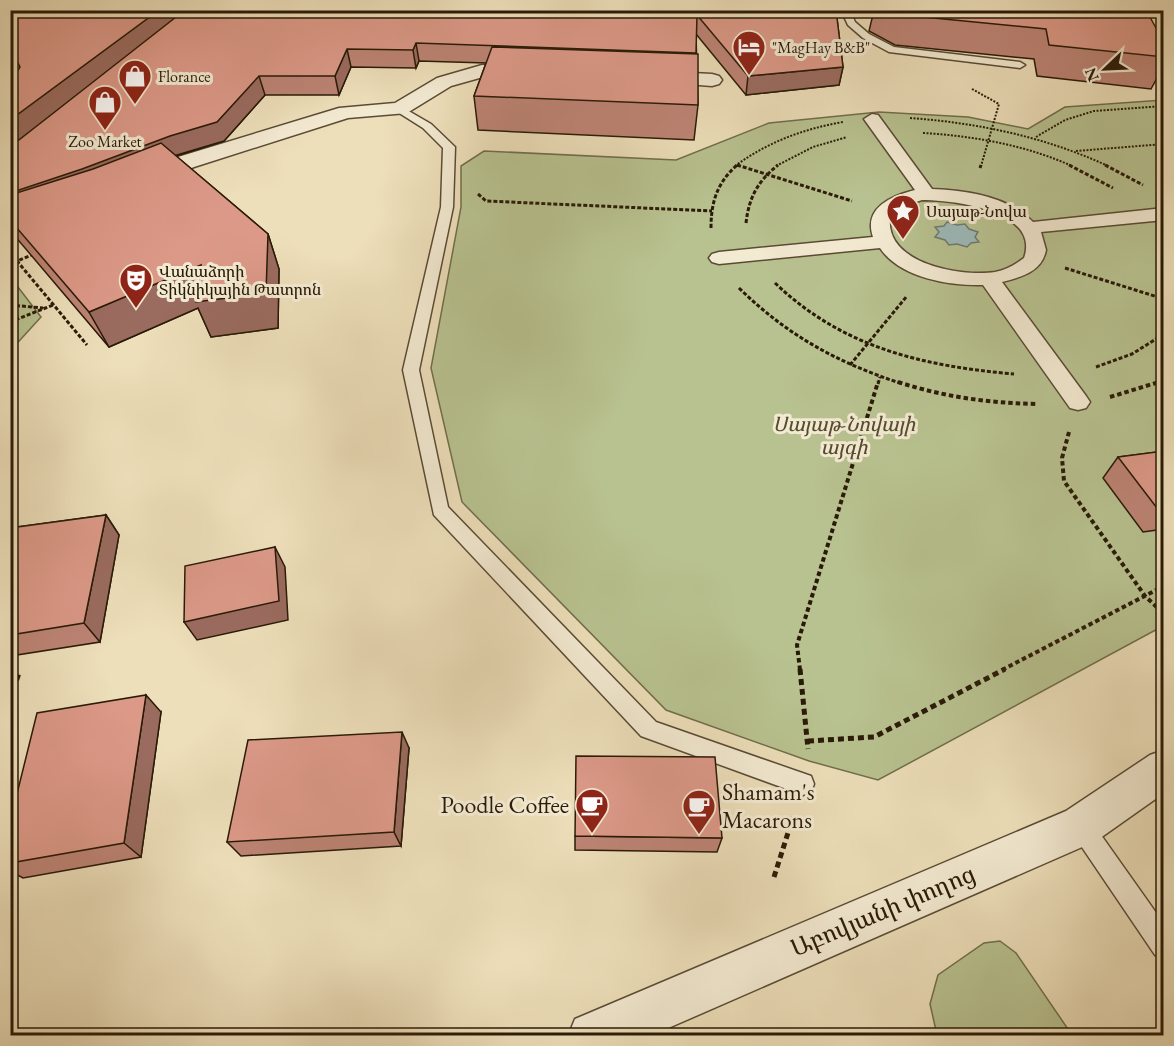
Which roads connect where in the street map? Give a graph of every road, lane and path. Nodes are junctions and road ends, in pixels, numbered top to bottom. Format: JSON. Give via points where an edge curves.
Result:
{"nodes":[{"id":1,"x":845,"y":10,"type":"edge"},
{"id":2,"x":1020,"y":65,"type":"dead end"},
{"id":3,"x":551,"y":74,"type":"edge"},
{"id":4,"x":632,"y":77,"type":"edge"},
{"id":5,"x":712,"y":80,"type":"dead end"},
{"id":6,"x":1164,"y":106,"type":"edge"},
{"id":7,"x":400,"y":109,"type":"junction"},
{"id":8,"x":872,"y":119,"type":"dead end"},
{"id":9,"x":992,"y":127,"type":"dead end"},
{"id":10,"x":1035,"y":138,"type":"dead end"},
{"id":11,"x":1164,"y":144,"type":"edge"},
{"id":12,"x":448,"y":147,"type":"junction"},
{"id":13,"x":1076,"y":151,"type":"dead end"},
{"id":14,"x":737,"y":165,"type":"dead end"},
{"id":15,"x":122,"y":188,"type":"edge"},
{"id":16,"x":927,"y":194,"type":"junction"},
{"id":17,"x":971,"y":198,"type":"junction"},
{"id":18,"x":712,"y":212,"type":"dead end"},
{"id":19,"x":885,"y":212,"type":"junction"},
{"id":20,"x":1164,"y":214,"type":"edge"},
{"id":21,"x":1028,"y":228,"type":"junction"},
{"id":22,"x":885,"y":242,"type":"junction"},
{"id":23,"x":39,"y":253,"type":"edge"},
{"id":24,"x":719,"y":258,"type":"dead end"},
{"id":25,"x":1033,"y":258,"type":"junction"},
{"id":26,"x":927,"y":270,"type":"junction"},
{"id":27,"x":989,"y":279,"type":"junction"},
{"id":28,"x":1164,"y":299,"type":"edge"},
{"id":29,"x":10,"y":305,"type":"edge"},
{"id":30,"x":53,"y":305,"type":"junction"},
{"id":31,"x":44,"y":308,"type":"junction"},
{"id":32,"x":10,"y":322,"type":"edge"},
{"id":33,"x":785,"y":330,"type":"dead end"},
{"id":34,"x":87,"y":345,"type":"edge"},
{"id":35,"x":850,"y":364,"type":"junction"},
{"id":36,"x":880,"y":377,"type":"junction"},
{"id":37,"x":1164,"y":381,"type":"edge"},
{"id":38,"x":1078,"y":402,"type":"junction"},
{"id":39,"x":1164,"y":586,"type":"edge"},
{"id":40,"x":1145,"y":596,"type":"junction"},
{"id":41,"x":1164,"y":614,"type":"edge"},
{"id":42,"x":19,"y":673,"type":"dead end"},
{"id":43,"x":10,"y":699,"type":"edge"},
{"id":44,"x":808,"y":741,"type":"junction"},
{"id":45,"x":1164,"y":769,"type":"edge"},
{"id":46,"x":803,"y":784,"type":"junction"},
{"id":47,"x":1081,"y":826,"type":"junction"},
{"id":48,"x":774,"y":877,"type":"dead end"},
{"id":49,"x":1164,"y":946,"type":"edge"},
{"id":50,"x":592,"y":1035,"type":"edge"}],
"edges":[{"from":1,"to":2,"type":"lane","via":[[851,23],[892,50]]},
{"from":3,"to":7,"type":"street","via":[[482,71],[444,82]]},
{"from":4,"to":5,"type":"street"},
{"from":6,"to":10,"type":"path","via":[[1094,111],[1065,120]]},
{"from":7,"to":12,"type":"lane","via":[[428,126]]},
{"from":7,"to":15,"type":"street","via":[[346,112],[186,162]]},
{"from":8,"to":16,"type":"street"},
{"from":9,"to":17,"type":"path"},
{"from":11,"to":13,"type":"path"},
{"from":12,"to":18,"type":"path","via":[[470,159],[475,192],[486,201]]},
{"from":12,"to":46,"type":"lane","via":[[447,207],[411,370],[441,510],[649,729]]},
{"from":14,"to":19,"type":"path"},
{"from":16,"to":17,"type":"street"},
{"from":16,"to":19,"type":"street","via":[[904,198]]},
{"from":17,"to":21,"type":"street","via":[[1001,208]]},
{"from":19,"to":22,"type":"street","via":[[879,227]]},
{"from":20,"to":21,"type":"street"},
{"from":21,"to":25,"type":"street","via":[[1036,241]]},
{"from":22,"to":24,"type":"street"},
{"from":22,"to":26,"type":"street","via":[[908,262]]},
{"from":23,"to":30,"type":"path","via":[[17,261]]},
{"from":25,"to":27,"type":"street","via":[[1017,273]]},
{"from":25,"to":28,"type":"path"},
{"from":26,"to":27,"type":"street"},
{"from":26,"to":35,"type":"path"},
{"from":27,"to":38,"type":"street"},
{"from":29,"to":31,"type":"path"},
{"from":30,"to":31,"type":"path"},
{"from":30,"to":34,"type":"path"},
{"from":31,"to":32,"type":"path"},
{"from":33,"to":35,"type":"path"},
{"from":35,"to":36,"type":"path"},
{"from":36,"to":38,"type":"path","via":[[979,400]]},
{"from":36,"to":44,"type":"path","via":[[797,645]]},
{"from":37,"to":38,"type":"path","via":[[1123,395]]},
{"from":38,"to":40,"type":"path","via":[[1062,458],[1064,481]]},
{"from":39,"to":40,"type":"path"},
{"from":40,"to":41,"type":"path"},
{"from":40,"to":44,"type":"path","via":[[874,737]]},
{"from":42,"to":43,"type":"path"},
{"from":44,"to":46,"type":"path","via":[[809,760]]},
{"from":45,"to":47,"type":"street","name":"Աբովյանի փողոց"},
{"from":46,"to":48,"type":"path"},
{"from":47,"to":49,"type":"lane"},
{"from":47,"to":50,"type":"street","name":"Աբովյանի փողոց"}]}
